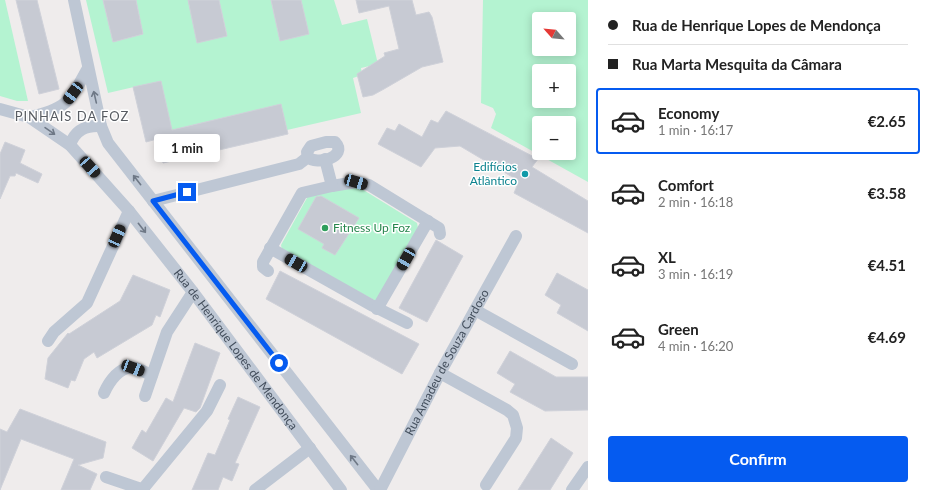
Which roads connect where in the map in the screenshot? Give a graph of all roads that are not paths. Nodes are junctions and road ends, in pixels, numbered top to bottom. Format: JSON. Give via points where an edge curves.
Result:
{"nodes":[{"id":1,"x":74,"y":0,"type":"edge"},
{"id":2,"x":88,"y":68,"type":"junction"},
{"id":3,"x":0,"y":109,"type":"edge"},
{"id":4,"x":29,"y":117,"type":"junction"},
{"id":5,"x":101,"y":126,"type":"junction"},
{"id":6,"x":70,"y":145,"type":"junction"},
{"id":7,"x":308,"y":157,"type":"junction"},
{"id":8,"x":325,"y":159,"type":"junction"},
{"id":9,"x":332,"y":186,"type":"junction"},
{"id":10,"x":153,"y":201,"type":"junction"},
{"id":11,"x":129,"y":211,"type":"junction"},
{"id":12,"x":428,"y":221,"type":"junction"},
{"id":13,"x":440,"y":234,"type":"dead end"},
{"id":14,"x":516,"y":236,"type":"dead end"},
{"id":15,"x":270,"y":248,"type":"junction"},
{"id":16,"x":268,"y":271,"type":"dead end"},
{"id":17,"x":193,"y":292,"type":"junction"},
{"id":18,"x":377,"y":309,"type":"junction"},
{"id":19,"x":475,"y":310,"type":"junction"},
{"id":20,"x":406,"y":322,"type":"dead end"},
{"id":21,"x":48,"y":341,"type":"dead end"},
{"id":22,"x":572,"y":364,"type":"dead end"},
{"id":23,"x":440,"y":373,"type":"junction"},
{"id":24,"x":152,"y":375,"type":"junction"},
{"id":25,"x":220,"y":385,"type":"dead end"},
{"id":26,"x":104,"y":392,"type":"dead end"},
{"id":27,"x":145,"y":396,"type":"dead end"},
{"id":28,"x":310,"y":448,"type":"junction"},
{"id":29,"x":588,"y":467,"type":"edge"},
{"id":30,"x":106,"y":477,"type":"dead end"},
{"id":31,"x":486,"y":485,"type":"dead end"},
{"id":32,"x":143,"y":490,"type":"edge"},
{"id":33,"x":255,"y":490,"type":"edge"},
{"id":34,"x":342,"y":490,"type":"edge"},
{"id":35,"x":379,"y":490,"type":"edge"},
{"id":36,"x":572,"y":490,"type":"edge"}],
"edges":[{"from":1,"to":2,"type":"street","name":"Rua de Henrique Lopes de Mendonça"},
{"from":2,"to":4,"type":"street","via":[[62,106],[45,114]]},
{"from":5,"to":2,"type":"street","name":"Rua de Henrique Lopes de Mendonça","one_way":true},
{"from":3,"to":4,"type":"street"},
{"from":4,"to":6,"type":"street","name":"Rua de Henrique Lopes de Mendonça","one_way":true},
{"from":5,"to":6,"type":"street","via":[[79,130]]},
{"from":10,"to":5,"type":"street","name":"Rua de Henrique Lopes de Mendonça","one_way":true,"via":[[108,144]]},
{"from":6,"to":11,"type":"street","name":"Rua de Henrique Lopes de Mendonça"},
{"from":7,"to":8,"type":"street","via":[[311,161]]},
{"from":7,"to":8,"type":"street","via":[[307,152],[312,146],[335,142],[339,146],[339,151]]},
{"from":7,"to":10,"type":"street","via":[[299,164]]},
{"from":8,"to":9,"type":"street"},
{"from":9,"to":12,"type":"street","via":[[356,182],[369,185]]},
{"from":9,"to":15,"type":"street","via":[[302,193]]},
{"from":35,"to":10,"type":"street","name":"Rua de Henrique Lopes de Mendonça","one_way":true},
{"from":11,"to":17,"type":"street","name":"Rua de Henrique Lopes de Mendonça","one_way":true},
{"from":11,"to":21,"type":"street","via":[[87,303],[54,332]]},
{"from":12,"to":13,"type":"street","via":[[439,228]]},
{"from":12,"to":18,"type":"street"},
{"from":14,"to":19,"type":"street","name":"Rua Amadeu de Souza Cardoso"},
{"from":15,"to":16,"type":"street","via":[[263,262],[263,267]]},
{"from":15,"to":18,"type":"street"},
{"from":17,"to":24,"type":"street","via":[[167,332]]},
{"from":17,"to":28,"type":"street","name":"Rua de Henrique Lopes de Mendonça"},
{"from":18,"to":20,"type":"street"},
{"from":19,"to":22,"type":"street"},
{"from":19,"to":23,"type":"street","name":"Rua Amadeu de Souza Cardoso"},
{"from":23,"to":31,"type":"street","via":[[513,415],[517,428],[516,438]]},
{"from":23,"to":35,"type":"street","name":"Rua Amadeu de Souza Cardoso"},
{"from":24,"to":26,"type":"street","via":[[133,368],[125,369],[112,379]]},
{"from":24,"to":27,"type":"street"},
{"from":25,"to":32,"type":"street","via":[[208,411]]},
{"from":28,"to":33,"type":"street"},
{"from":28,"to":34,"type":"street","name":"Rua de Henrique Lopes de Mendonça"},
{"from":29,"to":36,"type":"street"},
{"from":30,"to":32,"type":"street"}]}
